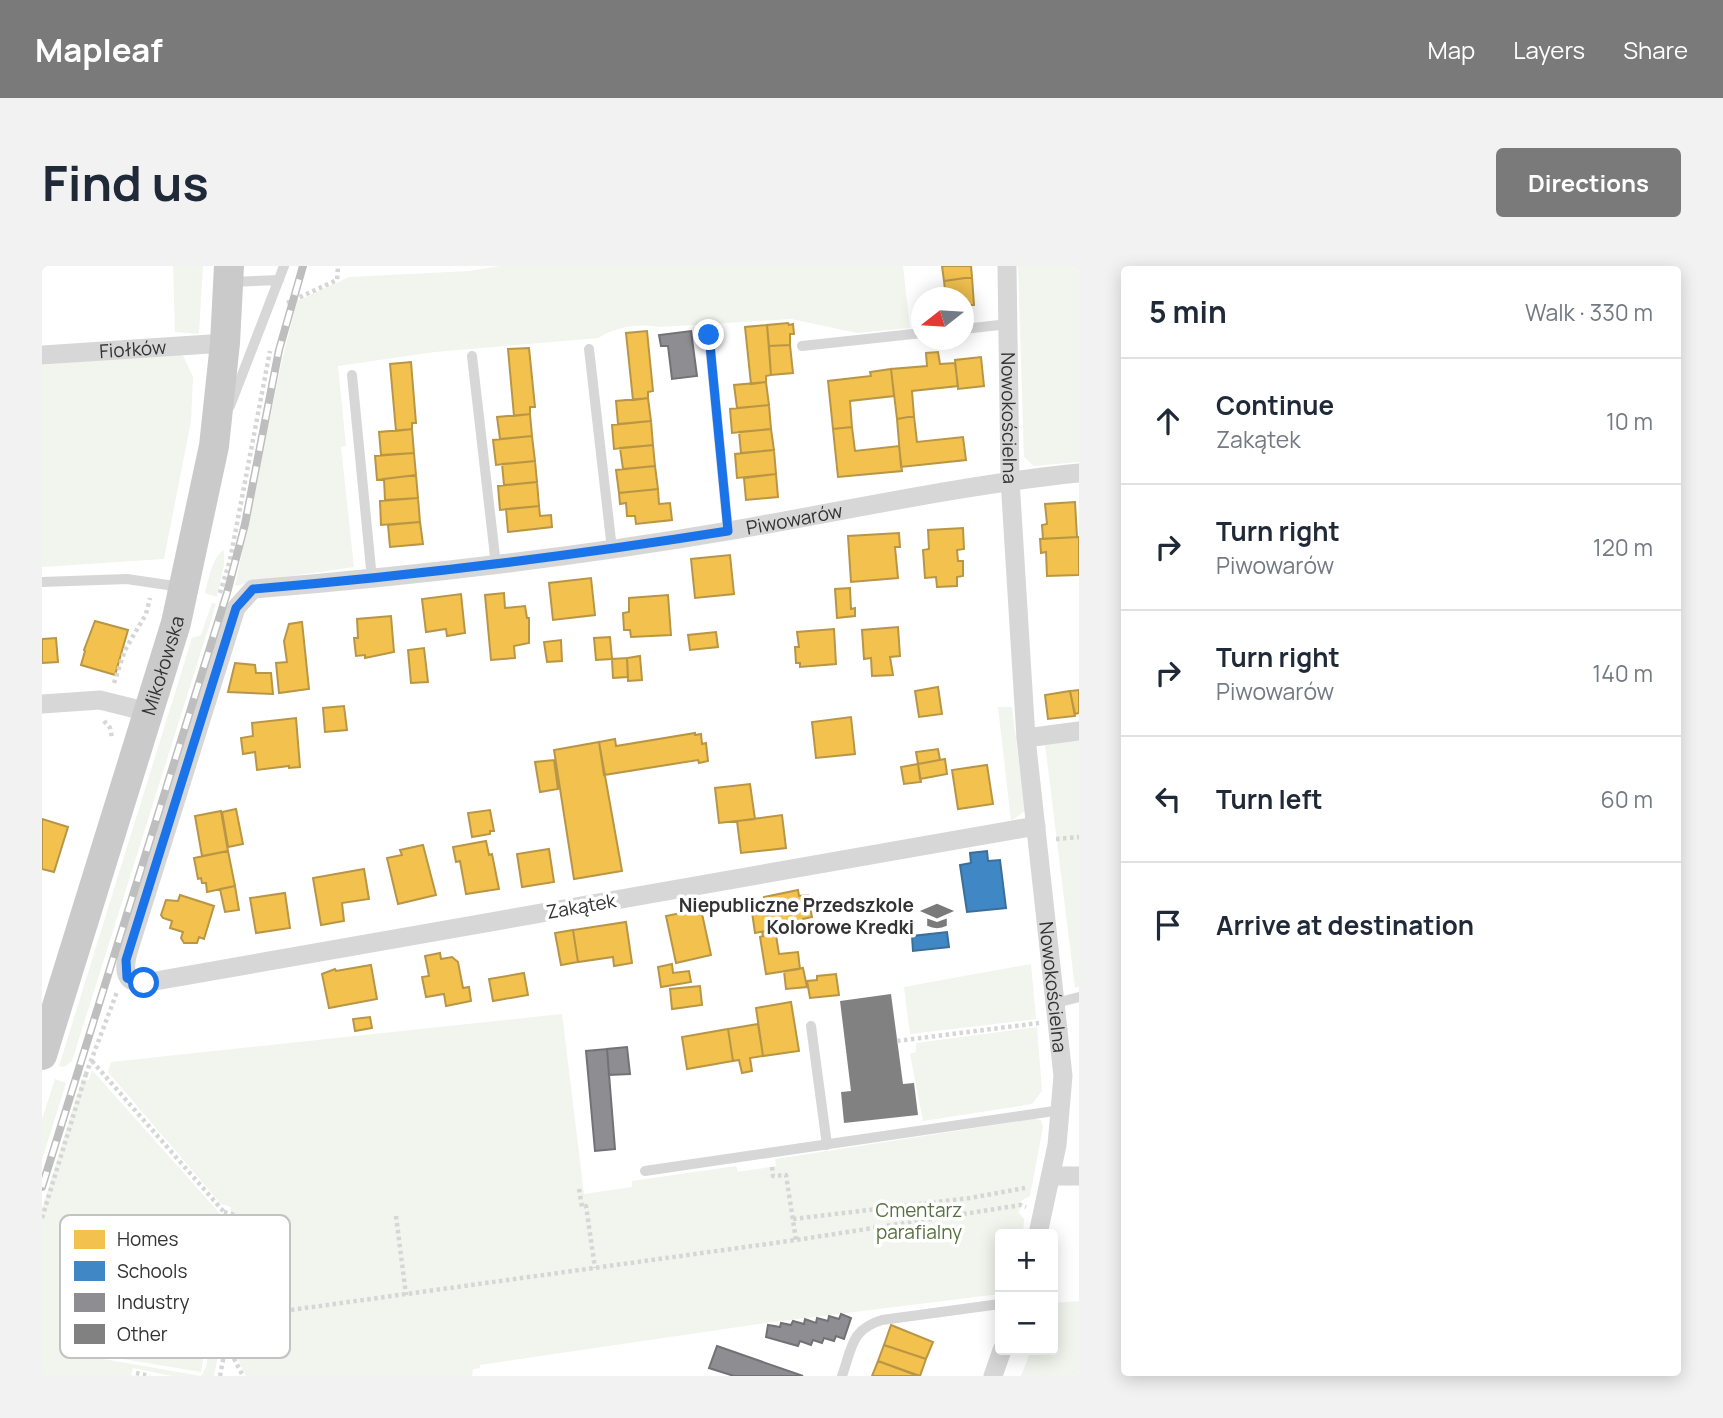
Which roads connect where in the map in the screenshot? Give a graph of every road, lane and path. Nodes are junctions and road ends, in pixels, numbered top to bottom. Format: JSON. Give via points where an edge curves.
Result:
{"nodes":[{"id":1,"x":284,"y":266,"type":"edge"},
{"id":2,"x":338,"y":266,"type":"edge"},
{"id":3,"x":1007,"y":266,"type":"edge"},
{"id":4,"x":229,"y":274,"type":"edge"},
{"id":5,"x":279,"y":280,"type":"junction"},
{"id":6,"x":280,"y":307,"type":"dead end"},
{"id":7,"x":1008,"y":324,"type":"junction"},
{"id":8,"x":974,"y":328,"type":"edge"},
{"id":9,"x":911,"y":334,"type":"edge"},
{"id":10,"x":709,"y":335,"type":"dead end"},
{"id":11,"x":225,"y":343,"type":"junction"},
{"id":12,"x":802,"y":346,"type":"dead end"},
{"id":13,"x":271,"y":347,"type":"dead end"},
{"id":14,"x":589,"y":349,"type":"dead end"},
{"id":15,"x":42,"y":355,"type":"edge"},
{"id":16,"x":472,"y":356,"type":"dead end"},
{"id":17,"x":352,"y":375,"type":"dead end"},
{"id":18,"x":214,"y":446,"type":"junction"},
{"id":19,"x":1079,"y":473,"type":"edge"},
{"id":20,"x":1010,"y":480,"type":"junction"},
{"id":21,"x":728,"y":531,"type":"junction"},
{"id":22,"x":612,"y":549,"type":"junction"},
{"id":23,"x":496,"y":565,"type":"junction"},
{"id":24,"x":372,"y":579,"type":"junction"},
{"id":25,"x":154,"y":581,"type":"junction"},
{"id":26,"x":42,"y":582,"type":"edge"},
{"id":27,"x":185,"y":587,"type":"junction"},
{"id":28,"x":218,"y":600,"type":"dead end"},
{"id":29,"x":100,"y":700,"type":"junction"},
{"id":30,"x":42,"y":704,"type":"edge"},
{"id":31,"x":148,"y":712,"type":"junction"},
{"id":32,"x":1079,"y":732,"type":"edge"},
{"id":33,"x":1026,"y":738,"type":"junction"},
{"id":34,"x":108,"y":751,"type":"dead end"},
{"id":35,"x":1036,"y":826,"type":"junction"},
{"id":36,"x":127,"y":978,"type":"junction"},
{"id":37,"x":1079,"y":997,"type":"edge"},
{"id":38,"x":1057,"y":1012,"type":"junction"},
{"id":39,"x":47,"y":1021,"type":"edge"},
{"id":40,"x":811,"y":1026,"type":"dead end"},
{"id":41,"x":897,"y":1041,"type":"dead end"},
{"id":42,"x":42,"y":1055,"type":"edge"},
{"id":43,"x":92,"y":1061,"type":"junction"},
{"id":44,"x":78,"y":1073,"type":"dead end"},
{"id":45,"x":86,"y":1074,"type":"junction"},
{"id":46,"x":1062,"y":1110,"type":"junction"},
{"id":47,"x":827,"y":1145,"type":"junction"},
{"id":48,"x":772,"y":1167,"type":"dead end"},
{"id":49,"x":645,"y":1171,"type":"dead end"},
{"id":50,"x":1052,"y":1176,"type":"junction"},
{"id":51,"x":1079,"y":1176,"type":"edge"},
{"id":52,"x":1025,"y":1188,"type":"dead end"},
{"id":53,"x":579,"y":1189,"type":"dead end"},
{"id":54,"x":224,"y":1212,"type":"junction"},
{"id":55,"x":1044,"y":1212,"type":"junction"},
{"id":56,"x":224,"y":1215,"type":"edge"},
{"id":57,"x":233,"y":1215,"type":"edge"},
{"id":58,"x":396,"y":1216,"type":"dead end"},
{"id":59,"x":42,"y":1218,"type":"edge"},
{"id":60,"x":793,"y":1219,"type":"junction"},
{"id":61,"x":1039,"y":1229,"type":"edge"},
{"id":62,"x":796,"y":1240,"type":"junction"},
{"id":63,"x":596,"y":1268,"type":"junction"},
{"id":64,"x":406,"y":1295,"type":"junction"},
{"id":65,"x":995,"y":1305,"type":"edge"},
{"id":66,"x":290,"y":1310,"type":"edge"},
{"id":67,"x":1000,"y":1355,"type":"edge"},
{"id":68,"x":223,"y":1358,"type":"edge"},
{"id":69,"x":234,"y":1358,"type":"edge"},
{"id":70,"x":135,"y":1373,"type":"dead end"},
{"id":71,"x":150,"y":1376,"type":"edge"},
{"id":72,"x":220,"y":1376,"type":"edge"},
{"id":73,"x":243,"y":1376,"type":"edge"},
{"id":74,"x":842,"y":1376,"type":"edge"},
{"id":75,"x":993,"y":1376,"type":"edge"}],
"edges":[{"from":1,"to":5,"type":"lane"},
{"from":2,"to":6,"type":"path","via":[[337,280]]},
{"from":3,"to":7,"type":"street","name":"Nowokościelna"},
{"from":4,"to":5,"type":"lane"},
{"from":4,"to":11,"type":"main road","name":"Mikołowska"},
{"from":5,"to":18,"type":"lane"},
{"from":7,"to":8,"type":"lane"},
{"from":7,"to":20,"type":"street","name":"Nowokościelna"},
{"from":9,"to":12,"type":"lane"},
{"from":10,"to":21,"type":"lane"},
{"from":11,"to":15,"type":"street","name":"Fiołków"},
{"from":11,"to":18,"type":"main road","name":"Mikołowska"},
{"from":13,"to":28,"type":"path","via":[[230,560]]},
{"from":14,"to":22,"type":"lane"},
{"from":16,"to":23,"type":"lane"},
{"from":17,"to":24,"type":"lane"},
{"from":18,"to":27,"type":"main road","name":"Mikołowska"},
{"from":19,"to":20,"type":"street","name":"Piwowarów"},
{"from":20,"to":21,"type":"street","name":"Piwowarów"},
{"from":20,"to":33,"type":"street","name":"Nowokościelna"},
{"from":21,"to":22,"type":"street","name":"Piwowarów"},
{"from":22,"to":23,"type":"street","name":"Piwowarów"},
{"from":23,"to":24,"type":"street","name":"Piwowarów"},
{"from":24,"to":36,"type":"street","name":"Piwowarów","via":[[253,589],[236,608],[126,960]]},
{"from":25,"to":26,"type":"lane"},
{"from":25,"to":27,"type":"lane"},
{"from":25,"to":29,"type":"path","via":[[146,614],[125,650],[113,684],[99,688]]},
{"from":27,"to":31,"type":"main road","name":"Mikołowska"},
{"from":29,"to":30,"type":"street"},
{"from":29,"to":31,"type":"street"},
{"from":29,"to":34,"type":"path","via":[[101,718],[112,738]]},
{"from":31,"to":39,"type":"main road","name":"Mikołowska"},
{"from":32,"to":33,"type":"street"},
{"from":33,"to":35,"type":"street","name":"Nowokościelna"},
{"from":35,"to":36,"type":"street","name":"Zakątek","via":[[144,983]]},
{"from":35,"to":38,"type":"street","name":"Nowokościelna"},
{"from":36,"to":43,"type":"path","via":[[117,991]]},
{"from":37,"to":38,"type":"lane"},
{"from":38,"to":41,"type":"path"},
{"from":38,"to":46,"type":"street","name":"Nowokościelna"},
{"from":39,"to":42,"type":"main road","name":"Mikołowska"},
{"from":40,"to":47,"type":"lane"},
{"from":43,"to":45,"type":"path"},
{"from":43,"to":54,"type":"path"},
{"from":44,"to":45,"type":"path"},
{"from":45,"to":59,"type":"path"},
{"from":46,"to":47,"type":"lane"},
{"from":46,"to":50,"type":"street","name":"Nowokościelna"},
{"from":47,"to":49,"type":"lane"},
{"from":48,"to":60,"type":"path","via":[[773,1176],[786,1175]]},
{"from":50,"to":51,"type":"street"},
{"from":50,"to":55,"type":"street","name":"Nowokościelna"},
{"from":52,"to":60,"type":"path"},
{"from":53,"to":63,"type":"path"},
{"from":54,"to":56,"type":"path"},
{"from":54,"to":57,"type":"path"},
{"from":55,"to":61,"type":"street","name":"Nowokościelna"},
{"from":55,"to":62,"type":"path","via":[[1021,1205]]},
{"from":58,"to":64,"type":"path"},
{"from":60,"to":62,"type":"path"},
{"from":62,"to":63,"type":"path"},
{"from":63,"to":64,"type":"path"},
{"from":64,"to":66,"type":"path"},
{"from":65,"to":74,"type":"lane","via":[[869,1324],[856,1336]]},
{"from":67,"to":75,"type":"street"},
{"from":68,"to":72,"type":"path"},
{"from":69,"to":73,"type":"path"},
{"from":70,"to":71,"type":"path"}]}
